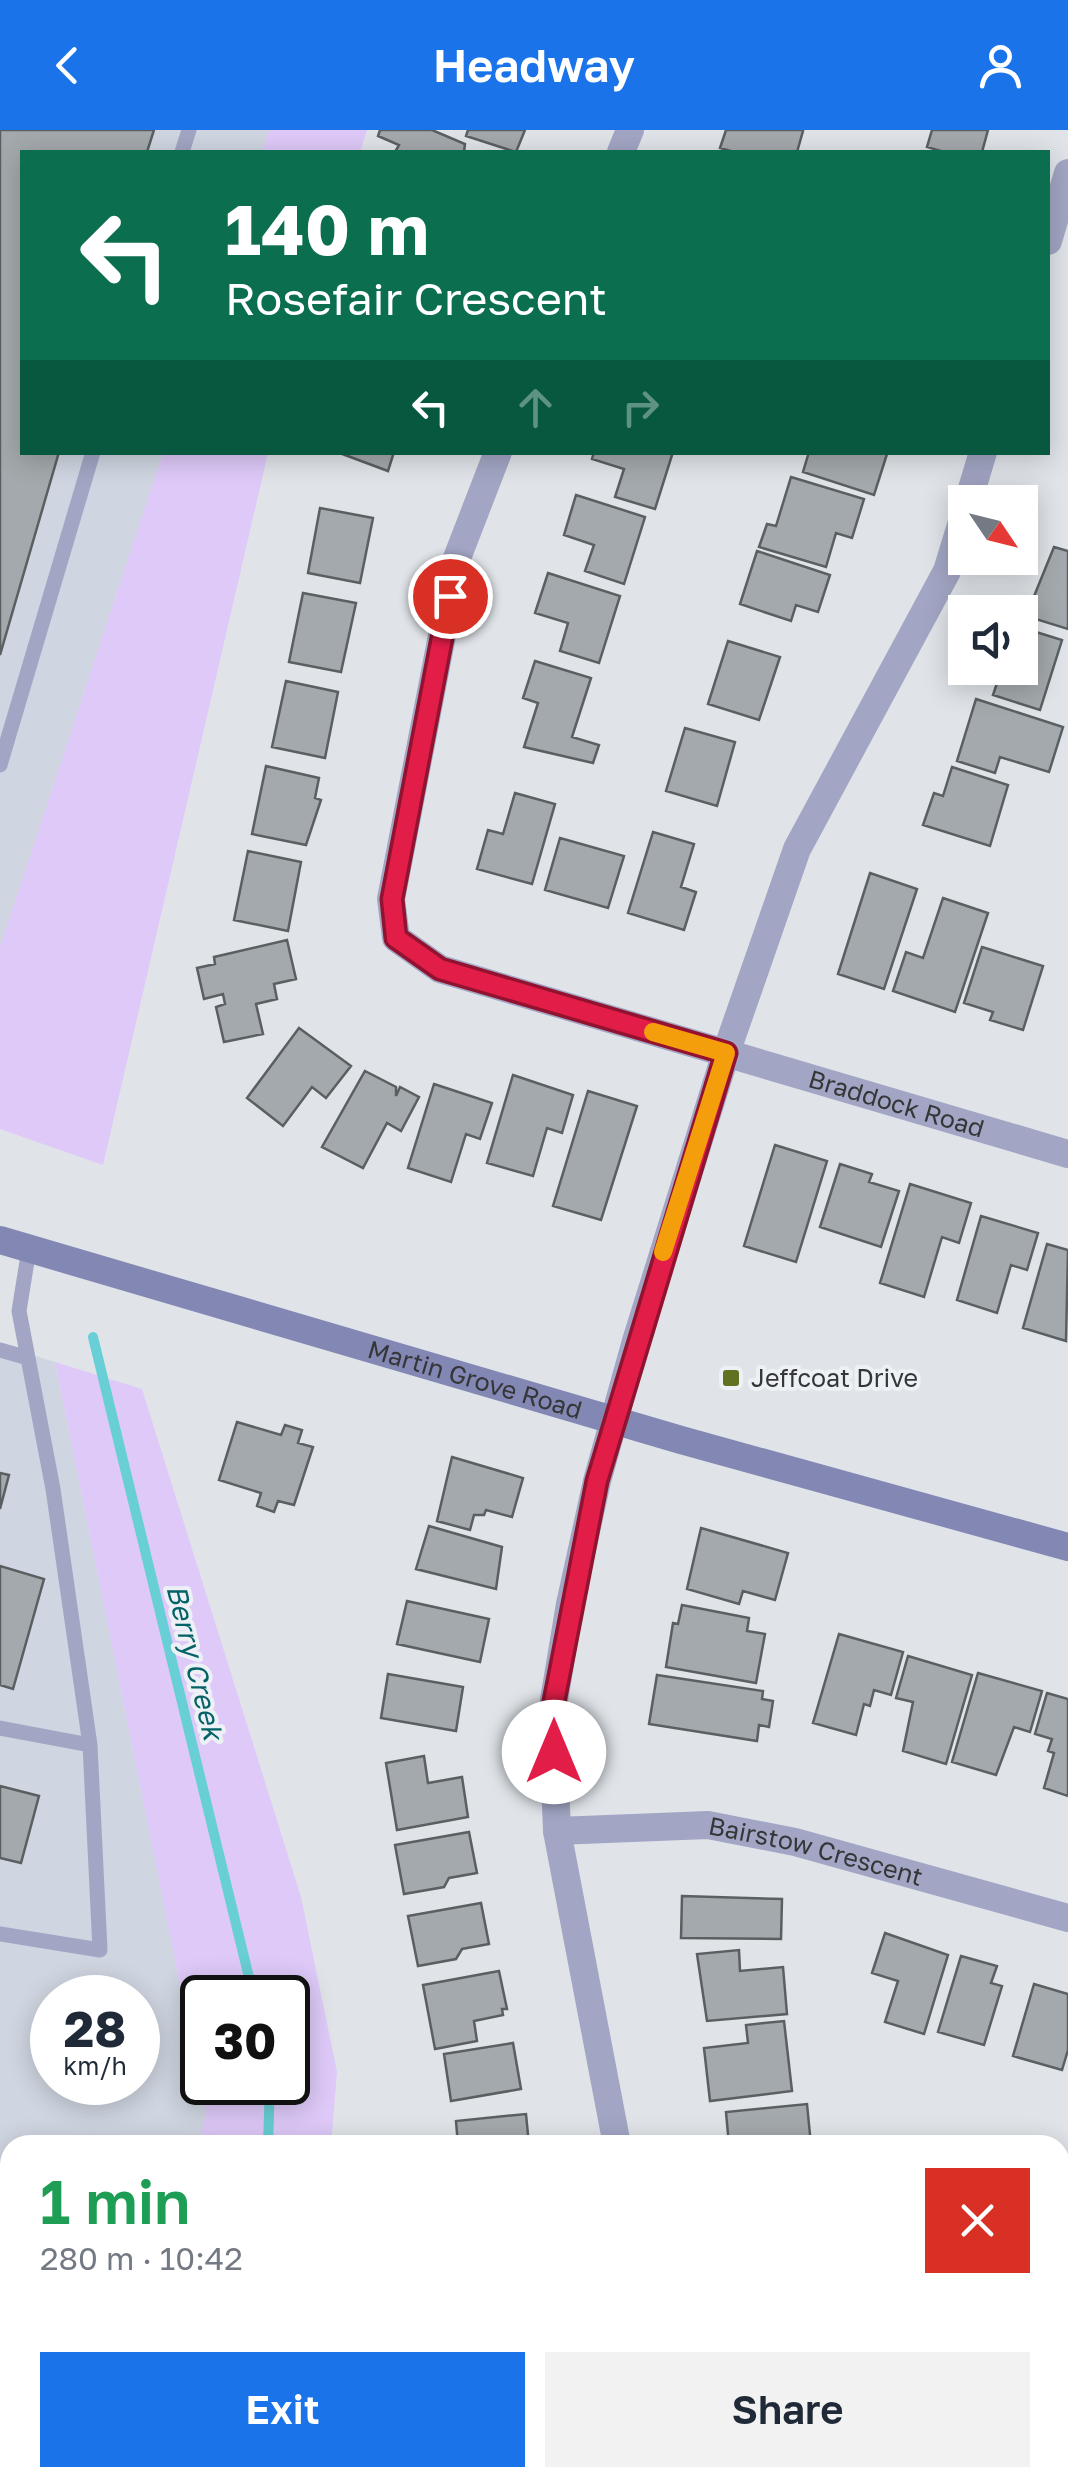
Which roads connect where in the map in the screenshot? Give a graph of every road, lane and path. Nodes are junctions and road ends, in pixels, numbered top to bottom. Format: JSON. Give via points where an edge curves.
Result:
{"nodes":[{"id":1,"x":1068,"y":173,"type":"edge"},
{"id":2,"x":1050,"y":233,"type":"edge"},
{"id":3,"x":92,"y":455,"type":"edge"},
{"id":4,"x":497,"y":455,"type":"edge"},
{"id":5,"x":982,"y":455,"type":"edge"},
{"id":6,"x":973,"y":485,"type":"edge"},
{"id":7,"x":948,"y":568,"type":"edge"},
{"id":8,"x":0,"y":766,"type":"edge"},
{"id":9,"x":726,"y":1053,"type":"junction"},
{"id":10,"x":1068,"y":1154,"type":"edge"},
{"id":11,"x":0,"y":1240,"type":"edge"},
{"id":12,"x":29,"y":1249,"type":"junction"},
{"id":13,"x":0,"y":1350,"type":"edge"},
{"id":14,"x":28,"y":1358,"type":"junction"},
{"id":15,"x":614,"y":1420,"type":"junction"},
{"id":16,"x":1068,"y":1548,"type":"edge"},
{"id":17,"x":0,"y":1728,"type":"edge"},
{"id":18,"x":90,"y":1745,"type":"junction"},
{"id":19,"x":557,"y":1831,"type":"junction"},
{"id":20,"x":1068,"y":1918,"type":"edge"},
{"id":21,"x":0,"y":1934,"type":"edge"},
{"id":22,"x":615,"y":2135,"type":"edge"}],
"edges":[{"from":1,"to":2,"type":"street"},
{"from":3,"to":8,"type":"lane"},
{"from":4,"to":9,"type":"street","name":"Braddock Road","via":[[457,558],[392,899],[396,938],[440,969]]},
{"from":5,"to":6,"type":"street"},
{"from":7,"to":9,"type":"street","via":[[797,849]]},
{"from":9,"to":10,"type":"street","name":"Braddock Road"},
{"from":9,"to":15,"type":"street"},
{"from":11,"to":12,"type":"main road","name":"Martin Grove Road"},
{"from":12,"to":14,"type":"lane","via":[[19,1310]]},
{"from":12,"to":15,"type":"main road","name":"Martin Grove Road"},
{"from":13,"to":14,"type":"lane"},
{"from":14,"to":18,"type":"lane"},
{"from":15,"to":16,"type":"main road","name":"Martin Grove Road"},
{"from":15,"to":19,"type":"street","via":[[552,1712]]},
{"from":17,"to":18,"type":"lane"},
{"from":18,"to":21,"type":"lane","via":[[100,1950]]},
{"from":19,"to":20,"type":"street","name":"Bairstow Crescent","via":[[708,1826],[795,1842]]},
{"from":19,"to":22,"type":"street"}]}
